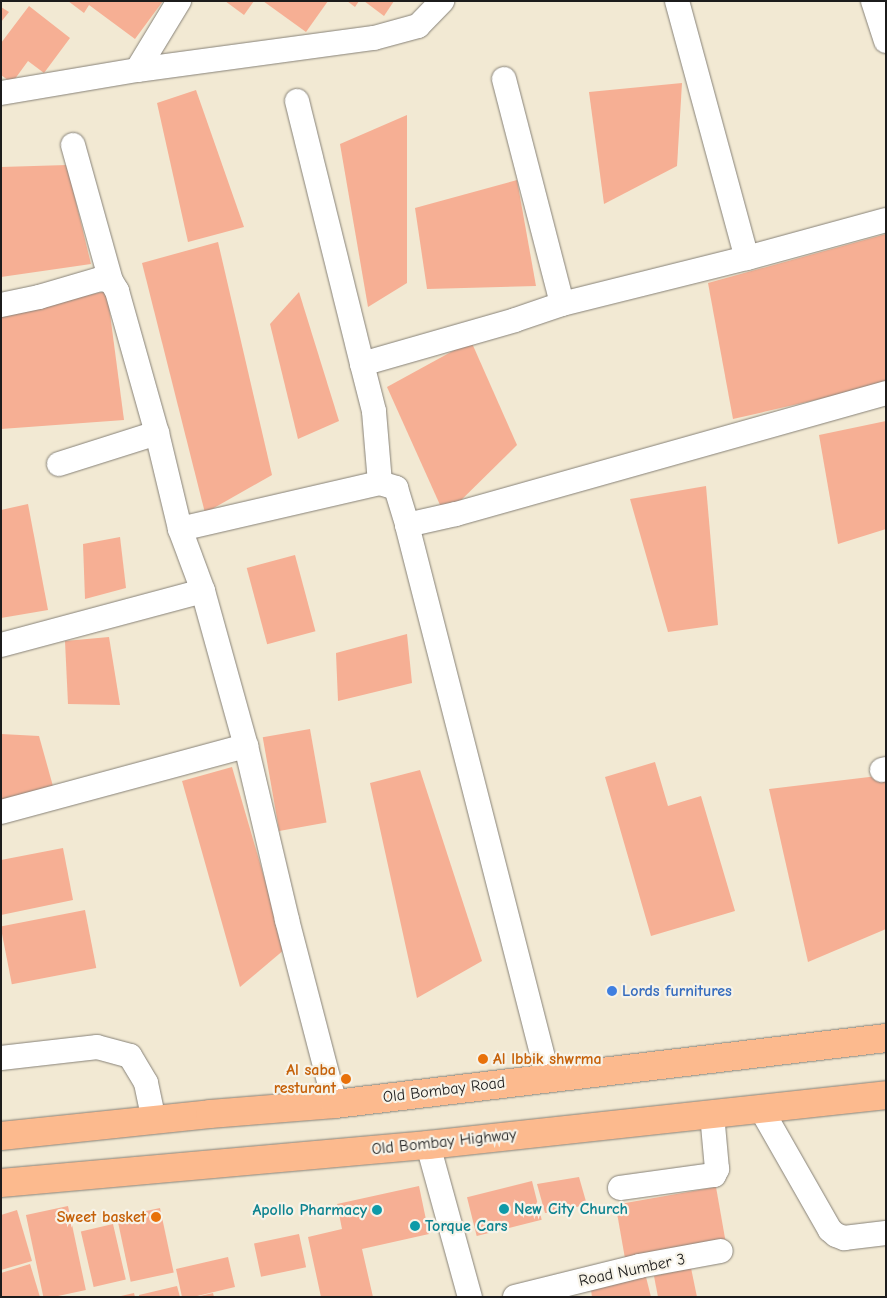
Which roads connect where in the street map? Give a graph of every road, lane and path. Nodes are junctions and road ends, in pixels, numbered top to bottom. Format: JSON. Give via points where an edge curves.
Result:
{"nodes":[{"id":1,"x":179,"y":1,"type":"edge"},
{"id":2,"x":442,"y":1,"type":"edge"},
{"id":3,"x":677,"y":1,"type":"edge"},
{"id":4,"x":873,"y":1,"type":"edge"},
{"id":5,"x":886,"y":41,"type":"edge"},
{"id":6,"x":137,"y":70,"type":"junction"},
{"id":7,"x":504,"y":79,"type":"dead end"},
{"id":8,"x":1,"y":93,"type":"edge"},
{"id":9,"x":297,"y":101,"type":"dead end"},
{"id":10,"x":73,"y":145,"type":"dead end"},
{"id":11,"x":886,"y":220,"type":"edge"},
{"id":12,"x":747,"y":258,"type":"junction"},
{"id":13,"x":111,"y":281,"type":"junction"},
{"id":14,"x":562,"y":304,"type":"junction"},
{"id":15,"x":1,"y":305,"type":"edge"},
{"id":16,"x":362,"y":364,"type":"junction"},
{"id":17,"x":886,"y":393,"type":"edge"},
{"id":18,"x":157,"y":433,"type":"junction"},
{"id":19,"x":58,"y":464,"type":"dead end"},
{"id":20,"x":380,"y":483,"type":"junction"},
{"id":21,"x":407,"y":525,"type":"junction"},
{"id":22,"x":180,"y":529,"type":"junction"},
{"id":23,"x":203,"y":591,"type":"junction"},
{"id":24,"x":1,"y":645,"type":"edge"},
{"id":25,"x":246,"y":746,"type":"junction"},
{"id":26,"x":1,"y":812,"type":"edge"},
{"id":27,"x":886,"y":1038,"type":"edge"},
{"id":28,"x":1,"y":1058,"type":"edge"},
{"id":29,"x":548,"y":1077,"type":"junction"},
{"id":30,"x":886,"y":1095,"type":"edge"},
{"id":31,"x":335,"y":1104,"type":"junction"},
{"id":32,"x":761,"y":1109,"type":"junction"},
{"id":33,"x":712,"y":1114,"type":"junction"},
{"id":34,"x":154,"y":1120,"type":"junction"},
{"id":35,"x":1,"y":1136,"type":"edge"},
{"id":36,"x":428,"y":1145,"type":"junction"},
{"id":37,"x":1,"y":1183,"type":"edge"},
{"id":38,"x":620,"y":1188,"type":"dead end"},
{"id":39,"x":886,"y":1233,"type":"edge"},
{"id":40,"x":721,"y":1251,"type":"dead end"},
{"id":41,"x":470,"y":1297,"type":"edge"},
{"id":42,"x":515,"y":1297,"type":"edge"}],
"edges":[{"from":1,"to":6,"type":"street"},
{"from":2,"to":6,"type":"street","via":[[418,26],[374,38]]},
{"from":3,"to":12,"type":"street"},
{"from":4,"to":5,"type":"street"},
{"from":6,"to":8,"type":"street"},
{"from":7,"to":14,"type":"street"},
{"from":9,"to":16,"type":"street"},
{"from":10,"to":13,"type":"street"},
{"from":11,"to":12,"type":"street"},
{"from":12,"to":14,"type":"street"},
{"from":13,"to":15,"type":"street","via":[[100,279]]},
{"from":13,"to":18,"type":"street","via":[[117,291]]},
{"from":14,"to":16,"type":"street"},
{"from":16,"to":20,"type":"street","via":[[374,411]]},
{"from":17,"to":21,"type":"street"},
{"from":18,"to":19,"type":"street"},
{"from":18,"to":22,"type":"street"},
{"from":20,"to":21,"type":"street","via":[[396,488]]},
{"from":20,"to":22,"type":"street"},
{"from":21,"to":29,"type":"street"},
{"from":22,"to":23,"type":"street"},
{"from":23,"to":24,"type":"street"},
{"from":23,"to":25,"type":"street"},
{"from":25,"to":26,"type":"street"},
{"from":25,"to":31,"type":"street"},
{"from":27,"to":29,"type":"main road","name":"Old Bombay Road"},
{"from":28,"to":34,"type":"street","via":[[97,1047],[130,1056],[146,1083]]},
{"from":29,"to":31,"type":"main road","name":"Old Bombay Road"},
{"from":30,"to":32,"type":"main road","name":"Old Bombay Highway"},
{"from":31,"to":34,"type":"main road","name":"Old Bombay Road"},
{"from":32,"to":33,"type":"main road","name":"Old Bombay Highway"},
{"from":32,"to":39,"type":"street","via":[[836,1236]]},
{"from":33,"to":36,"type":"main road","name":"Old Bombay Highway"},
{"from":33,"to":38,"type":"street","via":[[717,1169],[714,1175]]},
{"from":34,"to":35,"type":"main road","name":"Old Bombay Road"},
{"from":36,"to":37,"type":"main road","name":"Old Bombay Highway"},
{"from":36,"to":41,"type":"street"},
{"from":40,"to":42,"type":"street","name":"Road Number 3","via":[[639,1266]]}]}
